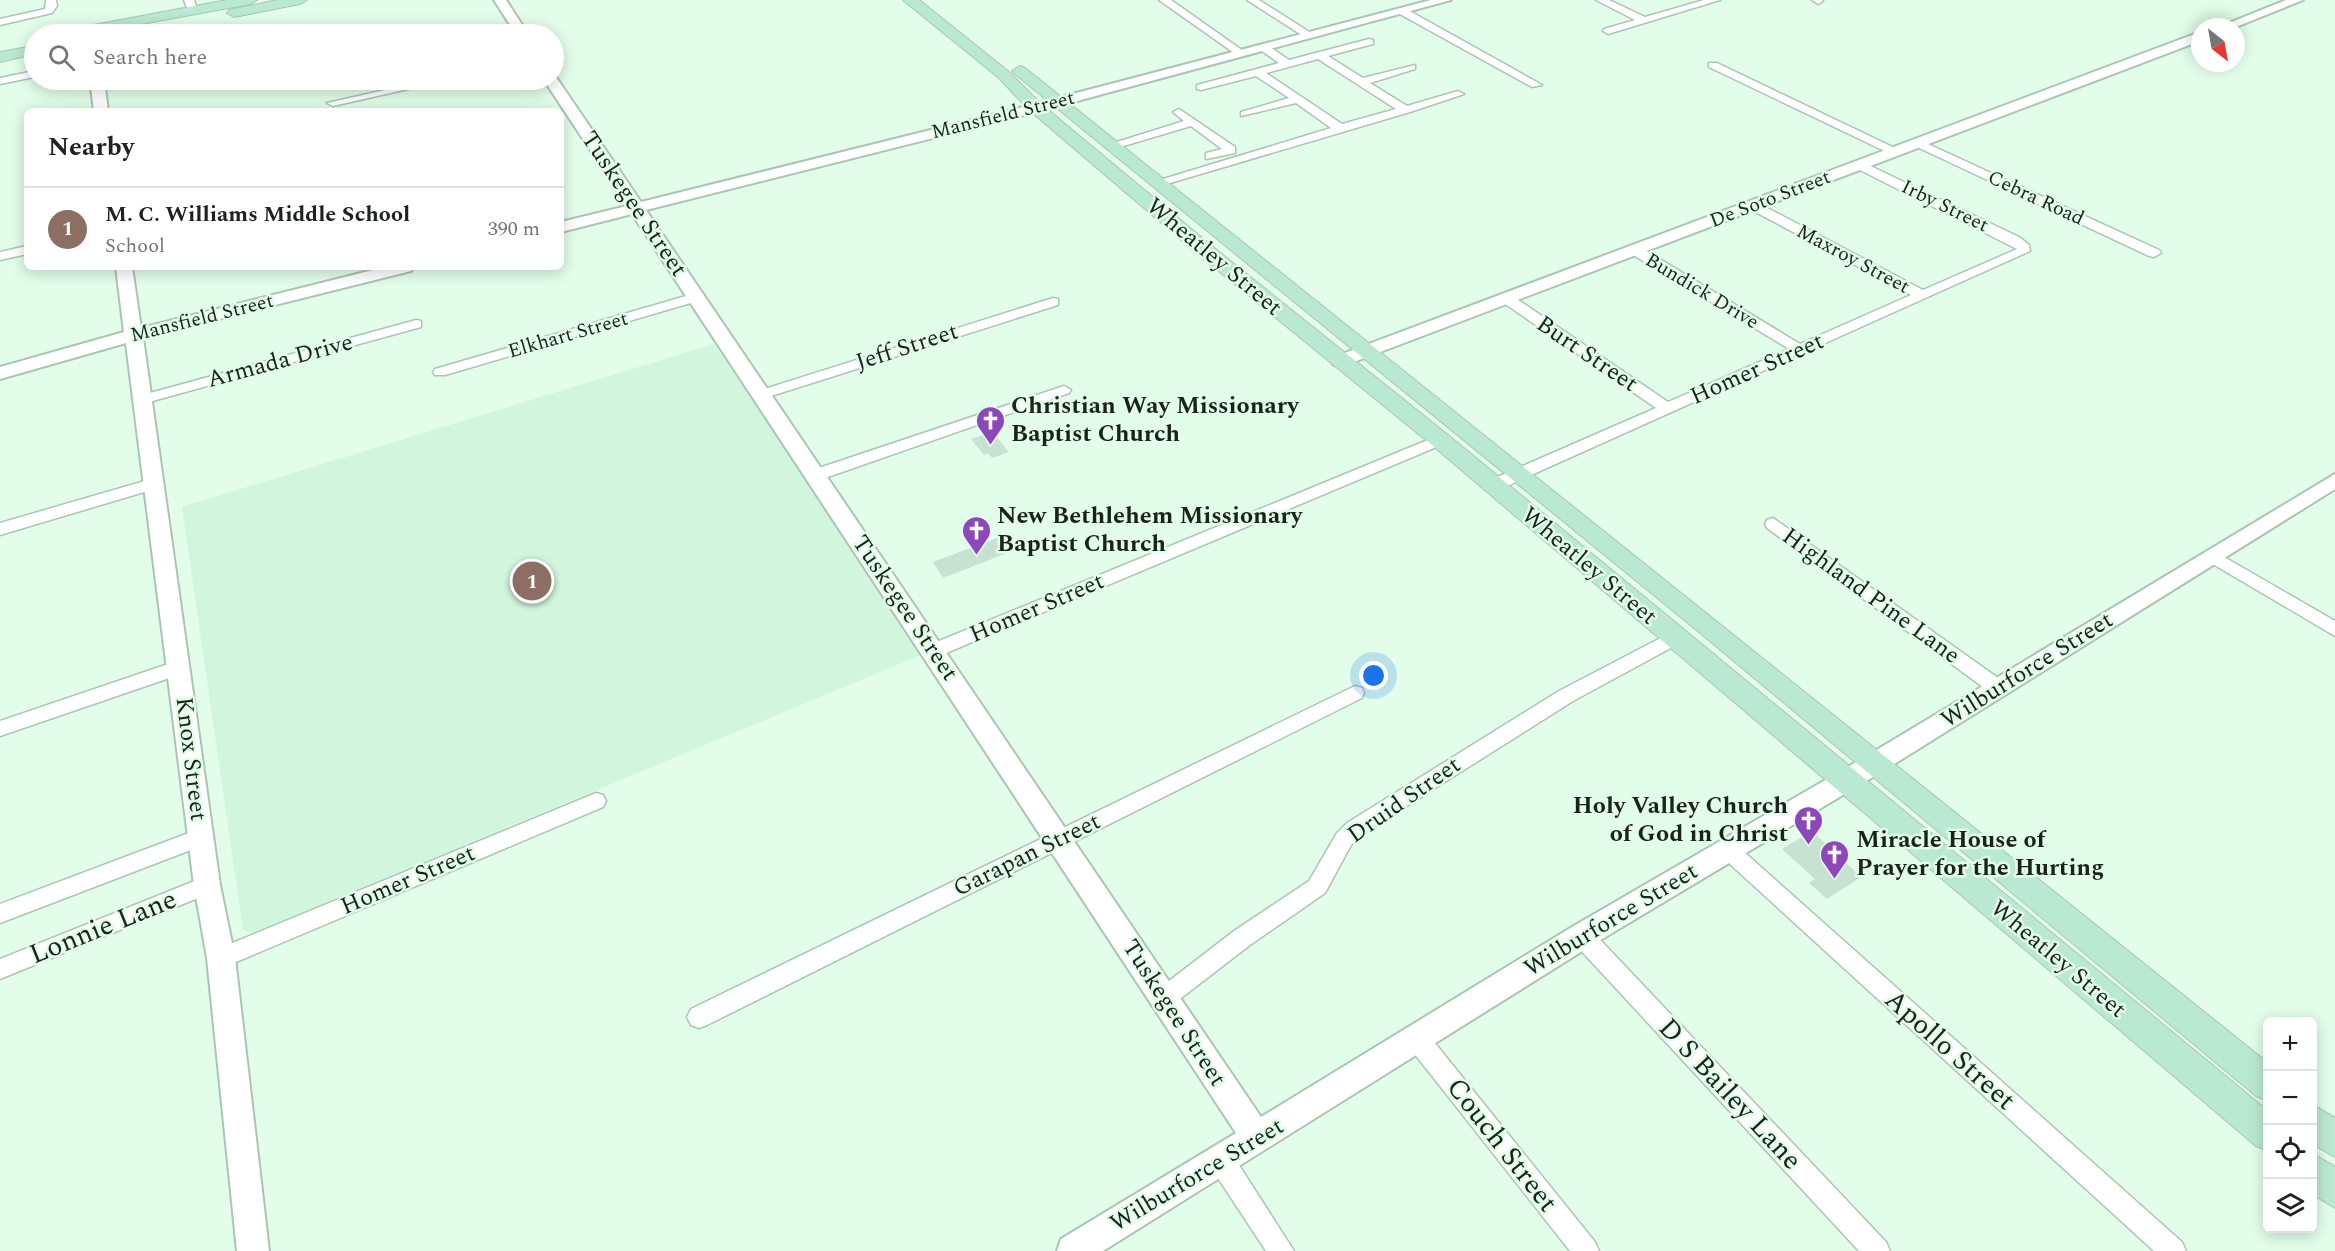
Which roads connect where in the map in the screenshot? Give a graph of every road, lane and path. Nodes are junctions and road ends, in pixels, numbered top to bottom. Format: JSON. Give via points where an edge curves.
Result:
{"nodes":[{"id":1,"x":51,"y":0,"type":"edge"},
{"id":2,"x":250,"y":0,"type":"edge"},
{"id":3,"x":300,"y":0,"type":"edge"},
{"id":4,"x":500,"y":0,"type":"edge"},
{"id":5,"x":910,"y":0,"type":"edge"},
{"id":6,"x":933,"y":0,"type":"edge"},
{"id":7,"x":1164,"y":0,"type":"edge"},
{"id":8,"x":1252,"y":0,"type":"edge"},
{"id":9,"x":1445,"y":0,"type":"edge"},
{"id":10,"x":1601,"y":0,"type":"edge"},
{"id":11,"x":1714,"y":0,"type":"edge"},
{"id":12,"x":2296,"y":0,"type":"edge"},
{"id":13,"x":1402,"y":11,"type":"junction"},
{"id":14,"x":2245,"y":19,"type":"edge"},
{"id":15,"x":1643,"y":20,"type":"junction"},
{"id":16,"x":0,"y":22,"type":"edge"},
{"id":17,"x":130,"y":24,"type":"edge"},
{"id":18,"x":172,"y":24,"type":"edge"},
{"id":19,"x":516,"y":24,"type":"edge"},
{"id":20,"x":1608,"y":31,"type":"dead end"},
{"id":21,"x":1309,"y":35,"type":"junction"},
{"id":22,"x":2191,"y":39,"type":"edge"},
{"id":23,"x":24,"y":42,"type":"edge"},
{"id":24,"x":1369,"y":42,"type":"dead end"},
{"id":25,"x":987,"y":44,"type":"junction"},
{"id":26,"x":0,"y":47,"type":"edge"},
{"id":27,"x":1263,"y":47,"type":"junction"},
{"id":28,"x":968,"y":48,"type":"junction"},
{"id":29,"x":24,"y":52,"type":"edge"},
{"id":30,"x":1241,"y":53,"type":"junction"},
{"id":31,"x":1319,"y":55,"type":"junction"},
{"id":32,"x":0,"y":57,"type":"edge"},
{"id":33,"x":1288,"y":64,"type":"junction"},
{"id":34,"x":1713,"y":65,"type":"dead end"},
{"id":35,"x":1412,"y":67,"type":"dead end"},
{"id":36,"x":1258,"y":72,"type":"junction"},
{"id":37,"x":24,"y":76,"type":"edge"},
{"id":38,"x":0,"y":81,"type":"edge"},
{"id":39,"x":1361,"y":82,"type":"junction"},
{"id":40,"x":1536,"y":85,"type":"dead end"},
{"id":41,"x":1201,"y":87,"type":"dead end"},
{"id":42,"x":98,"y":90,"type":"edge"},
{"id":43,"x":397,"y":90,"type":"edge"},
{"id":44,"x":558,"y":90,"type":"edge"},
{"id":45,"x":1458,"y":94,"type":"dead end"},
{"id":46,"x":1299,"y":99,"type":"junction"},
{"id":47,"x":1056,"y":102,"type":"junction"},
{"id":48,"x":333,"y":104,"type":"dead end"},
{"id":49,"x":1035,"y":107,"type":"junction"},
{"id":50,"x":101,"y":108,"type":"edge"},
{"id":51,"x":1406,"y":110,"type":"junction"},
{"id":52,"x":1179,"y":112,"type":"dead end"},
{"id":53,"x":1245,"y":114,"type":"dead end"},
{"id":54,"x":1194,"y":122,"type":"junction"},
{"id":55,"x":1341,"y":129,"type":"junction"},
{"id":56,"x":1917,"y":143,"type":"junction"},
{"id":57,"x":1110,"y":146,"type":"junction"},
{"id":58,"x":1895,"y":151,"type":"junction"},
{"id":59,"x":1860,"y":165,"type":"junction"},
{"id":60,"x":1151,"y":179,"type":"junction"},
{"id":61,"x":1123,"y":181,"type":"junction"},
{"id":62,"x":1752,"y":205,"type":"junction"},
{"id":63,"x":637,"y":208,"type":"junction"},
{"id":64,"x":564,"y":226,"type":"edge"},
{"id":65,"x":24,"y":250,"type":"edge"},
{"id":66,"x":1635,"y":250,"type":"junction"},
{"id":67,"x":2021,"y":252,"type":"joint"},
{"id":68,"x":2154,"y":253,"type":"dead end"},
{"id":69,"x":1246,"y":254,"type":"junction"},
{"id":70,"x":0,"y":256,"type":"edge"},
{"id":71,"x":1220,"y":263,"type":"junction"},
{"id":72,"x":124,"y":270,"type":"edge"},
{"id":73,"x":393,"y":270,"type":"edge"},
{"id":74,"x":1923,"y":296,"type":"junction"},
{"id":75,"x":696,"y":297,"type":"junction"},
{"id":76,"x":1506,"y":298,"type":"junction"},
{"id":77,"x":1053,"y":302,"type":"dead end"},
{"id":78,"x":416,"y":324,"type":"dead end"},
{"id":79,"x":134,"y":335,"type":"junction"},
{"id":80,"x":1800,"y":350,"type":"junction"},
{"id":81,"x":1366,"y":351,"type":"junction"},
{"id":82,"x":1340,"y":361,"type":"junction"},
{"id":83,"x":440,"y":372,"type":"dead end"},
{"id":84,"x":0,"y":373,"type":"edge"},
{"id":85,"x":1064,"y":390,"type":"dead end"},
{"id":86,"x":763,"y":394,"type":"junction"},
{"id":87,"x":144,"y":399,"type":"junction"},
{"id":88,"x":1668,"y":409,"type":"junction"},
{"id":89,"x":1440,"y":440,"type":"junction"},
{"id":90,"x":816,"y":475,"type":"junction"},
{"id":91,"x":1520,"y":475,"type":"junction"},
{"id":92,"x":2335,"y":480,"type":"edge"},
{"id":93,"x":155,"y":483,"type":"junction"},
{"id":94,"x":1492,"y":486,"type":"junction"},
{"id":95,"x":1773,"y":524,"type":"dead end"},
{"id":96,"x":0,"y":529,"type":"edge"},
{"id":97,"x":2212,"y":556,"type":"junction"},
{"id":98,"x":1665,"y":592,"type":"junction"},
{"id":99,"x":1636,"y":606,"type":"junction"},
{"id":100,"x":2335,"y":629,"type":"edge"},
{"id":101,"x":1674,"y":638,"type":"junction"},
{"id":102,"x":933,"y":651,"type":"junction"},
{"id":103,"x":180,"y":667,"type":"junction"},
{"id":104,"x":1998,"y":688,"type":"junction"},
{"id":105,"x":1355,"y":693,"type":"dead end"},
{"id":106,"x":0,"y":729,"type":"edge"},
{"id":107,"x":1874,"y":764,"type":"junction"},
{"id":108,"x":1845,"y":781,"type":"junction"},
{"id":109,"x":596,"y":801,"type":"dead end"},
{"id":110,"x":202,"y":837,"type":"junction"},
{"id":111,"x":1059,"y":839,"type":"junction"},
{"id":112,"x":1727,"y":849,"type":"junction"},
{"id":113,"x":207,"y":885,"type":"junction"},
{"id":114,"x":0,"y":914,"type":"edge"},
{"id":115,"x":1582,"y":936,"type":"junction"},
{"id":116,"x":221,"y":958,"type":"junction"},
{"id":117,"x":0,"y":969,"type":"edge"},
{"id":118,"x":1164,"y":998,"type":"junction"},
{"id":119,"x":699,"y":1017,"type":"dead end"},
{"id":120,"x":1418,"y":1040,"type":"junction"},
{"id":121,"x":2263,"y":1081,"type":"edge"},
{"id":122,"x":2317,"y":1124,"type":"edge"},
{"id":123,"x":2263,"y":1130,"type":"edge"},
{"id":124,"x":1257,"y":1138,"type":"junction"},
{"id":125,"x":2335,"y":1140,"type":"edge"},
{"id":126,"x":1221,"y":1160,"type":"junction"},
{"id":127,"x":2317,"y":1174,"type":"edge"},
{"id":128,"x":2335,"y":1190,"type":"edge"},
{"id":129,"x":253,"y":1251,"type":"edge"},
{"id":130,"x":1073,"y":1251,"type":"edge"},
{"id":131,"x":1281,"y":1251,"type":"edge"},
{"id":132,"x":1586,"y":1251,"type":"edge"},
{"id":133,"x":1877,"y":1251,"type":"edge"},
{"id":134,"x":2173,"y":1251,"type":"edge"}],
"edges":[{"from":1,"to":16,"type":"street","via":[[51,8],[41,14]]},
{"from":2,"to":17,"type":"main road"},
{"from":3,"to":18,"type":"main road"},
{"from":4,"to":19,"type":"street"},
{"from":5,"to":28,"type":"main road","name":"Wheatley Street"},
{"from":6,"to":25,"type":"main road","name":"Wheatley Street"},
{"from":7,"to":30,"type":"street"},
{"from":8,"to":21,"type":"street"},
{"from":9,"to":13,"type":"street","name":"Mansfield Street"},
{"from":10,"to":15,"type":"street"},
{"from":11,"to":15,"type":"street"},
{"from":12,"to":14,"type":"street"},
{"from":13,"to":21,"type":"street","name":"Mansfield Street"},
{"from":13,"to":40,"type":"street"},
{"from":15,"to":20,"type":"street"},
{"from":21,"to":27,"type":"street","name":"Mansfield Street"},
{"from":22,"to":56,"type":"street","name":"De Soto Street"},
{"from":23,"to":26,"type":"main road"},
{"from":24,"to":31,"type":"street"},
{"from":25,"to":28,"type":"main road"},
{"from":25,"to":47,"type":"main road","name":"Wheatley Street"},
{"from":27,"to":30,"type":"street","name":"Mansfield Street"},
{"from":27,"to":33,"type":"street"},
{"from":28,"to":49,"type":"main road","name":"Wheatley Street","via":[[1004,75]]},
{"from":29,"to":32,"type":"main road"},
{"from":30,"to":47,"type":"street","name":"Mansfield Street"},
{"from":31,"to":33,"type":"street"},
{"from":31,"to":39,"type":"street"},
{"from":33,"to":36,"type":"street"},
{"from":34,"to":58,"type":"street"},
{"from":35,"to":39,"type":"street"},
{"from":36,"to":41,"type":"street"},
{"from":36,"to":46,"type":"street"},
{"from":37,"to":38,"type":"street"},
{"from":39,"to":51,"type":"street"},
{"from":42,"to":50,"type":"street"},
{"from":43,"to":48,"type":"street"},
{"from":44,"to":63,"type":"street","name":"Tuskegee Street"},
{"from":45,"to":51,"type":"street"},
{"from":46,"to":53,"type":"street"},
{"from":46,"to":55,"type":"street"},
{"from":47,"to":49,"type":"street","name":"Mansfield Street"},
{"from":47,"to":57,"type":"main road","name":"Wheatley Street"},
{"from":49,"to":61,"type":"main road","name":"Wheatley Street"},
{"from":49,"to":63,"type":"street","name":"Mansfield Street"},
{"from":51,"to":55,"type":"street"},
{"from":52,"to":54,"type":"street"},
{"from":54,"to":57,"type":"street"},
{"from":54,"to":60,"type":"street","via":[[1231,150]]},
{"from":55,"to":60,"type":"street"},
{"from":56,"to":58,"type":"street","name":"De Soto Street"},
{"from":56,"to":68,"type":"street","name":"Cebra Road"},
{"from":57,"to":60,"type":"main road","name":"Wheatley Street"},
{"from":58,"to":59,"type":"street","name":"De Soto Street"},
{"from":59,"to":62,"type":"street","name":"De Soto Street"},
{"from":59,"to":67,"type":"street","name":"Irby Street","via":[[2014,240],[2024,248]]},
{"from":60,"to":61,"type":"main road"},
{"from":60,"to":69,"type":"main road","name":"Wheatley Street"},
{"from":61,"to":71,"type":"main road","name":"Wheatley Street"},
{"from":62,"to":66,"type":"street","name":"De Soto Street"},
{"from":62,"to":74,"type":"street","name":"Maxroy Street"},
{"from":63,"to":64,"type":"street","name":"Mansfield Street"},
{"from":63,"to":75,"type":"street","name":"Tuskegee Street"},
{"from":65,"to":70,"type":"street"},
{"from":66,"to":76,"type":"street","name":"De Soto Street"},
{"from":66,"to":80,"type":"street","name":"Bundick Drive"},
{"from":67,"to":74,"type":"street","name":"Homer Street"},
{"from":69,"to":71,"type":"main road"},
{"from":69,"to":81,"type":"main road","name":"Wheatley Street"},
{"from":71,"to":82,"type":"main road","name":"Wheatley Street"},
{"from":72,"to":79,"type":"street","name":"Knox Street"},
{"from":73,"to":79,"type":"street","name":"Mansfield Street"},
{"from":74,"to":80,"type":"street","name":"Homer Street"},
{"from":75,"to":83,"type":"street","name":"Elkhart Street"},
{"from":75,"to":86,"type":"street","name":"Tuskegee Street"},
{"from":76,"to":81,"type":"street","name":"De Soto Street"},
{"from":76,"to":88,"type":"street","name":"Burt Street"},
{"from":77,"to":86,"type":"street","name":"Jeff Street"},
{"from":78,"to":87,"type":"street","name":"Armada Drive"},
{"from":79,"to":84,"type":"street","name":"Mansfield Street"},
{"from":79,"to":87,"type":"street","name":"Knox Street"},
{"from":80,"to":88,"type":"street","name":"Homer Street"},
{"from":81,"to":82,"type":"street","name":"De Soto Street"},
{"from":81,"to":91,"type":"main road","name":"Wheatley Street"},
{"from":82,"to":89,"type":"main road","name":"Wheatley Street"},
{"from":85,"to":90,"type":"street"},
{"from":86,"to":90,"type":"street","name":"Tuskegee Street"},
{"from":87,"to":93,"type":"street","name":"Knox Street"},
{"from":88,"to":91,"type":"street","name":"Homer Street"},
{"from":89,"to":94,"type":"main road","name":"Wheatley Street"},
{"from":89,"to":102,"type":"street","name":"Homer Street"},
{"from":90,"to":102,"type":"street","name":"Tuskegee Street"},
{"from":91,"to":94,"type":"street","name":"Homer Street"},
{"from":91,"to":98,"type":"main road","name":"Wheatley Street"},
{"from":92,"to":97,"type":"street","name":"Wilburforce Street"},
{"from":93,"to":96,"type":"street"},
{"from":93,"to":103,"type":"street","name":"Knox Street"},
{"from":94,"to":99,"type":"main road","name":"Wheatley Street"},
{"from":95,"to":104,"type":"street","name":"Highland Pine Lane"},
{"from":97,"to":100,"type":"street"},
{"from":97,"to":104,"type":"street","name":"Wilburforce Street"},
{"from":98,"to":99,"type":"main road"},
{"from":98,"to":107,"type":"main road","name":"Wheatley Street"},
{"from":99,"to":101,"type":"main road","name":"Wheatley Street"},
{"from":101,"to":108,"type":"main road","name":"Wheatley Street"},
{"from":101,"to":118,"type":"street","name":"Druid Street","via":[[1566,696],[1354,829],[1339,846],[1317,887]]},
{"from":102,"to":111,"type":"street","name":"Tuskegee Street"},
{"from":103,"to":106,"type":"street"},
{"from":103,"to":110,"type":"street","name":"Knox Street"},
{"from":104,"to":107,"type":"street","name":"Wilburforce Street"},
{"from":105,"to":111,"type":"street","name":"Garapan Street"},
{"from":107,"to":108,"type":"street","name":"Wilburforce Street"},
{"from":107,"to":121,"type":"main road","name":"Wheatley Street"},
{"from":108,"to":112,"type":"street","name":"Wilburforce Street"},
{"from":108,"to":123,"type":"main road","name":"Wheatley Street"},
{"from":109,"to":116,"type":"street","name":"Homer Street"},
{"from":110,"to":113,"type":"street","name":"Knox Street"},
{"from":110,"to":114,"type":"street"},
{"from":111,"to":118,"type":"street","name":"Tuskegee Street"},
{"from":111,"to":119,"type":"street","name":"Garapan Street"},
{"from":112,"to":115,"type":"street","name":"Wilburforce Street"},
{"from":112,"to":134,"type":"street","name":"Apollo Street"},
{"from":113,"to":116,"type":"street","name":"Knox Street"},
{"from":113,"to":117,"type":"street","name":"Lonnie Lane"},
{"from":115,"to":120,"type":"street","name":"Wilburforce Street"},
{"from":115,"to":133,"type":"street","name":"D S Bailey Lane"},
{"from":116,"to":129,"type":"street","name":"Knox Street"},
{"from":118,"to":124,"type":"street","name":"Tuskegee Street"},
{"from":120,"to":124,"type":"street","name":"Wilburforce Street"},
{"from":120,"to":132,"type":"street","name":"Couch Street"},
{"from":122,"to":125,"type":"main road"},
{"from":124,"to":126,"type":"street","name":"Wilburforce Street"},
{"from":126,"to":130,"type":"street","name":"Wilburforce Street"},
{"from":126,"to":131,"type":"street"},
{"from":127,"to":128,"type":"main road"}]}
